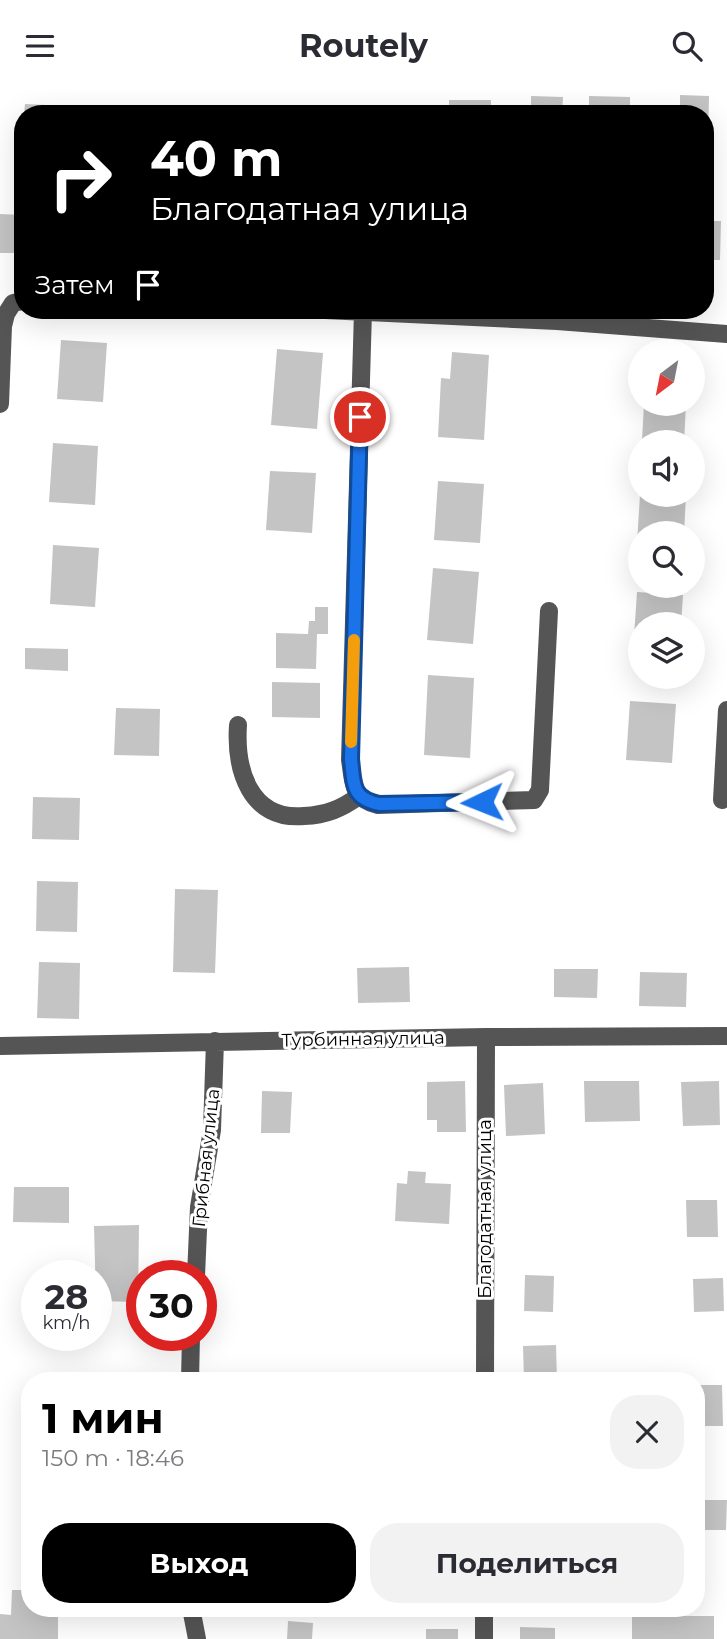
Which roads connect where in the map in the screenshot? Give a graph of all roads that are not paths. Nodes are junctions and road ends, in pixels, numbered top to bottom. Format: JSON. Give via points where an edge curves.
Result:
{"nodes":[{"id":1,"x":14,"y":303,"type":"edge"},
{"id":2,"x":363,"y":319,"type":"edge"},
{"id":3,"x":490,"y":319,"type":"edge"},
{"id":4,"x":727,"y":334,"type":"edge"},
{"id":5,"x":0,"y":404,"type":"edge"},
{"id":6,"x":549,"y":611,"type":"dead end"},
{"id":7,"x":727,"y":710,"type":"edge"},
{"id":8,"x":238,"y":725,"type":"dead end"},
{"id":9,"x":359,"y":796,"type":"junction"},
{"id":10,"x":722,"y":800,"type":"dead end"},
{"id":11,"x":486,"y":1037,"type":"junction"},
{"id":12,"x":727,"y":1037,"type":"edge"},
{"id":13,"x":215,"y":1041,"type":"junction"},
{"id":14,"x":0,"y":1047,"type":"edge"},
{"id":15,"x":197,"y":1260,"type":"edge"},
{"id":16,"x":191,"y":1351,"type":"edge"},
{"id":17,"x":190,"y":1372,"type":"edge"},
{"id":18,"x":485,"y":1372,"type":"edge"},
{"id":19,"x":193,"y":1617,"type":"edge"},
{"id":20,"x":484,"y":1617,"type":"edge"},
{"id":21,"x":197,"y":1639,"type":"edge"},
{"id":22,"x":484,"y":1639,"type":"edge"}],
"edges":[{"from":1,"to":5,"type":"street","via":[[6,314]]},
{"from":2,"to":9,"type":"street","via":[[351,759]]},
{"from":3,"to":4,"type":"street"},
{"from":6,"to":9,"type":"street","via":[[540,790],[534,800],[379,804]]},
{"from":7,"to":10,"type":"street"},
{"from":8,"to":9,"type":"street","via":[[247,786],[266,809],[288,818],[318,815]]},
{"from":11,"to":12,"type":"street","name":"Турбинная улица"},
{"from":11,"to":13,"type":"street","name":"Турбинная улица"},
{"from":11,"to":18,"type":"street","name":"Благодатная улица"},
{"from":13,"to":14,"type":"street","name":"Турбинная улица"},
{"from":13,"to":15,"type":"street","name":"Грибная улица","via":[[212,1130],[199,1207]]},
{"from":16,"to":17,"type":"street"},
{"from":19,"to":21,"type":"street"},
{"from":20,"to":22,"type":"street"}]}
